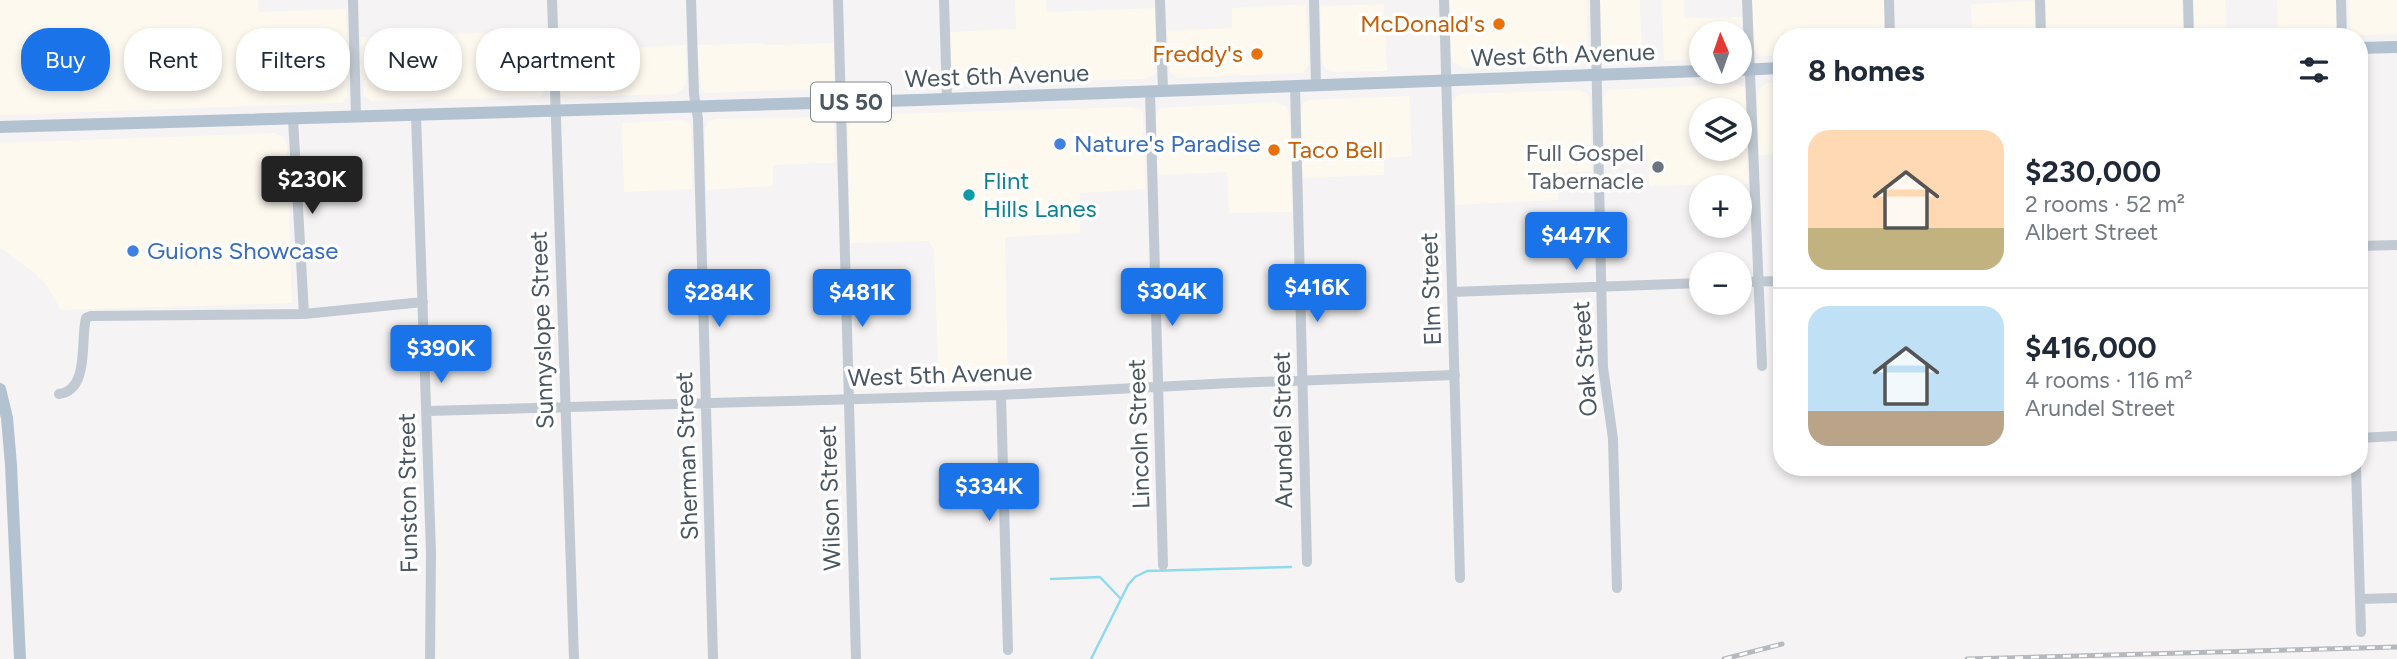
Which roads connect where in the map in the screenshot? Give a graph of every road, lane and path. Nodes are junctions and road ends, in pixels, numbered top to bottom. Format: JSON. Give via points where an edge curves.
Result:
{"nodes":[{"id":1,"x":353,"y":0,"type":"edge"},
{"id":2,"x":552,"y":0,"type":"edge"},
{"id":3,"x":691,"y":0,"type":"edge"},
{"id":4,"x":838,"y":0,"type":"edge"},
{"id":5,"x":944,"y":0,"type":"edge"},
{"id":6,"x":1160,"y":0,"type":"edge"},
{"id":7,"x":1314,"y":0,"type":"edge"},
{"id":8,"x":1444,"y":0,"type":"edge"},
{"id":9,"x":1595,"y":0,"type":"edge"},
{"id":10,"x":1747,"y":0,"type":"edge"},
{"id":11,"x":1889,"y":0,"type":"edge"},
{"id":12,"x":2040,"y":0,"type":"edge"},
{"id":13,"x":2188,"y":0,"type":"edge"},
{"id":14,"x":2341,"y":0,"type":"edge"},
{"id":15,"x":1746,"y":21,"type":"edge"},
{"id":16,"x":1890,"y":28,"type":"edge"},
{"id":17,"x":2041,"y":28,"type":"edge"},
{"id":18,"x":2189,"y":28,"type":"edge"},
{"id":19,"x":2342,"y":28,"type":"edge"},
{"id":20,"x":2397,"y":47,"type":"edge"},
{"id":21,"x":2368,"y":48,"type":"edge"},
{"id":22,"x":1773,"y":68,"type":"edge"},
{"id":23,"x":1752,"y":69,"type":"edge"},
{"id":24,"x":1689,"y":71,"type":"edge"},
{"id":25,"x":1597,"y":74,"type":"junction"},
{"id":26,"x":1446,"y":80,"type":"junction"},
{"id":27,"x":1746,"y":84,"type":"edge"},
{"id":28,"x":1316,"y":85,"type":"junction"},
{"id":29,"x":1295,"y":86,"type":"junction"},
{"id":30,"x":1156,"y":91,"type":"junction"},
{"id":31,"x":947,"y":99,"type":"junction"},
{"id":32,"x":841,"y":103,"type":"junction"},
{"id":33,"x":696,"y":107,"type":"junction"},
{"id":34,"x":555,"y":112,"type":"junction"},
{"id":35,"x":416,"y":115,"type":"junction"},
{"id":36,"x":356,"y":117,"type":"junction"},
{"id":37,"x":293,"y":119,"type":"junction"},
{"id":38,"x":0,"y":127,"type":"edge"},
{"id":39,"x":2397,"y":245,"type":"edge"},
{"id":40,"x":2368,"y":246,"type":"edge"},
{"id":41,"x":1752,"y":281,"type":"edge"},
{"id":42,"x":1758,"y":281,"type":"junction"},
{"id":43,"x":1773,"y":281,"type":"edge"},
{"id":44,"x":1689,"y":283,"type":"edge"},
{"id":45,"x":1601,"y":287,"type":"junction"},
{"id":46,"x":1452,"y":292,"type":"junction"},
{"id":47,"x":423,"y":302,"type":"junction"},
{"id":48,"x":304,"y":314,"type":"junction"},
{"id":49,"x":1762,"y":366,"type":"dead end"},
{"id":50,"x":1455,"y":375,"type":"junction"},
{"id":51,"x":1303,"y":380,"type":"junction"},
{"id":52,"x":1159,"y":387,"type":"junction"},
{"id":53,"x":0,"y":390,"type":"edge"},
{"id":54,"x":59,"y":394,"type":"dead end"},
{"id":55,"x":1001,"y":395,"type":"junction"},
{"id":56,"x":848,"y":400,"type":"junction"},
{"id":57,"x":706,"y":404,"type":"junction"},
{"id":58,"x":565,"y":407,"type":"junction"},
{"id":59,"x":427,"y":411,"type":"junction"},
{"id":60,"x":2397,"y":436,"type":"edge"},
{"id":61,"x":2368,"y":438,"type":"edge"},
{"id":62,"x":2356,"y":476,"type":"edge"},
{"id":63,"x":1307,"y":562,"type":"dead end"},
{"id":64,"x":1163,"y":565,"type":"dead end"},
{"id":65,"x":1460,"y":578,"type":"dead end"},
{"id":66,"x":1617,"y":588,"type":"dead end"},
{"id":67,"x":2397,"y":598,"type":"edge"},
{"id":68,"x":2360,"y":599,"type":"junction"},
{"id":69,"x":2361,"y":632,"type":"dead end"},
{"id":70,"x":1008,"y":650,"type":"dead end"},
{"id":71,"x":20,"y":659,"type":"edge"},
{"id":72,"x":430,"y":659,"type":"edge"},
{"id":73,"x":575,"y":659,"type":"edge"},
{"id":74,"x":713,"y":659,"type":"edge"},
{"id":75,"x":856,"y":659,"type":"edge"}],
"edges":[{"from":1,"to":36,"type":"street"},
{"from":2,"to":34,"type":"street","name":"Sunnyslope Street"},
{"from":3,"to":33,"type":"street","name":"Sherman Street"},
{"from":4,"to":32,"type":"street","name":"Wilson Street"},
{"from":5,"to":31,"type":"street"},
{"from":6,"to":30,"type":"street","name":"Lincoln Street"},
{"from":7,"to":28,"type":"street"},
{"from":8,"to":26,"type":"street","name":"Elm Street"},
{"from":9,"to":25,"type":"street","name":"Oak Street"},
{"from":10,"to":15,"type":"street"},
{"from":11,"to":16,"type":"street"},
{"from":12,"to":17,"type":"street"},
{"from":13,"to":18,"type":"street"},
{"from":14,"to":19,"type":"street"},
{"from":20,"to":21,"type":"main road"},
{"from":22,"to":23,"type":"main road"},
{"from":24,"to":25,"type":"main road","name":"West 6th Avenue","number":"US 50"},
{"from":25,"to":26,"type":"main road","name":"West 6th Avenue","number":"US 50"},
{"from":25,"to":45,"type":"street","name":"Oak Street"},
{"from":26,"to":28,"type":"main road","name":"West 6th Avenue","number":"US 50"},
{"from":26,"to":46,"type":"street","name":"Elm Street"},
{"from":27,"to":42,"type":"street"},
{"from":28,"to":29,"type":"main road","name":"West 6th Avenue","number":"US 50"},
{"from":29,"to":30,"type":"main road","name":"West 6th Avenue","number":"US 50"},
{"from":29,"to":51,"type":"street","name":"Arundel Street"},
{"from":30,"to":31,"type":"main road","name":"West 6th Avenue","number":"US 50"},
{"from":30,"to":52,"type":"street","name":"Lincoln Street"},
{"from":31,"to":32,"type":"main road","name":"West 6th Avenue","number":"US 50"},
{"from":32,"to":33,"type":"main road","name":"West 6th Avenue","number":"US 50"},
{"from":32,"to":56,"type":"street","name":"Wilson Street"},
{"from":33,"to":34,"type":"main road","name":"West 6th Avenue","number":"US 50"},
{"from":33,"to":57,"type":"street","name":"Sherman Street"},
{"from":34,"to":35,"type":"main road","name":"West 6th Avenue","number":"US 50"},
{"from":34,"to":58,"type":"street","name":"Sunnyslope Street"},
{"from":35,"to":36,"type":"main road","name":"West 6th Avenue","number":"US 50"},
{"from":35,"to":47,"type":"street","name":"Funston Street"},
{"from":36,"to":37,"type":"main road","name":"West 6th Avenue","number":"US 50"},
{"from":37,"to":38,"type":"main road","name":"West 6th Avenue","number":"US 50"},
{"from":37,"to":48,"type":"street"},
{"from":39,"to":40,"type":"street"},
{"from":41,"to":42,"type":"street"},
{"from":42,"to":43,"type":"street"},
{"from":42,"to":49,"type":"street"},
{"from":44,"to":45,"type":"street"},
{"from":45,"to":46,"type":"street"},
{"from":45,"to":66,"type":"street","name":"Oak Street","via":[[1603,367],[1613,439]]},
{"from":46,"to":50,"type":"street","name":"Elm Street"},
{"from":47,"to":48,"type":"street"},
{"from":47,"to":59,"type":"street","name":"Funston Street"},
{"from":48,"to":54,"type":"street","via":[[86,318],[79,378],[73,388]]},
{"from":50,"to":51,"type":"street","name":"West 5th Avenue"},
{"from":50,"to":65,"type":"street","name":"Elm Street"},
{"from":51,"to":52,"type":"street","name":"West 5th Avenue"},
{"from":51,"to":63,"type":"street","name":"Arundel Street"},
{"from":52,"to":55,"type":"street","name":"West 5th Avenue"},
{"from":52,"to":64,"type":"street","name":"Lincoln Street"},
{"from":53,"to":71,"type":"main road","via":[[11,465]]},
{"from":55,"to":56,"type":"street","name":"West 5th Avenue"},
{"from":55,"to":70,"type":"street"},
{"from":56,"to":57,"type":"street","name":"West 5th Avenue"},
{"from":56,"to":75,"type":"street","name":"Wilson Street"},
{"from":57,"to":58,"type":"street","name":"West 5th Avenue"},
{"from":57,"to":74,"type":"street","name":"Sherman Street"},
{"from":58,"to":59,"type":"street","name":"West 5th Avenue"},
{"from":58,"to":73,"type":"street","name":"Sunnyslope Street"},
{"from":59,"to":72,"type":"street","name":"Funston Street"},
{"from":60,"to":61,"type":"street"},
{"from":62,"to":68,"type":"street"},
{"from":67,"to":68,"type":"street"},
{"from":68,"to":69,"type":"street"}]}
